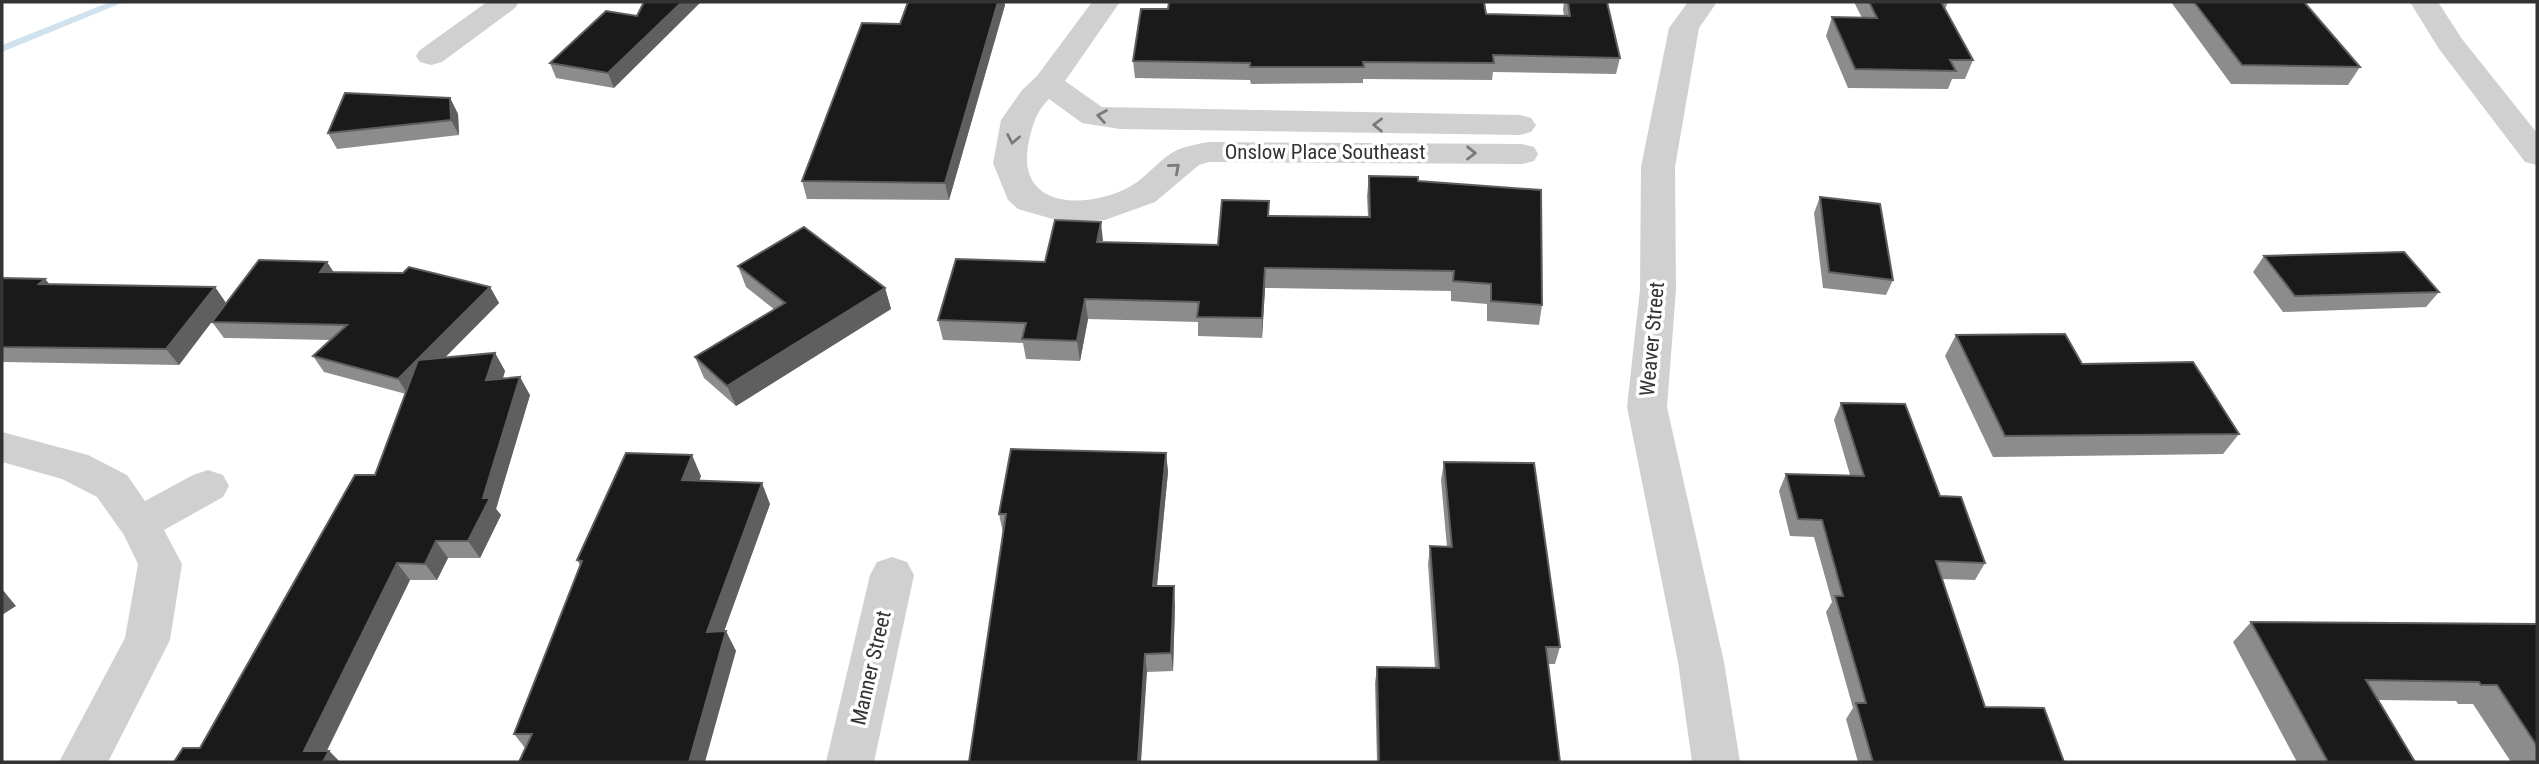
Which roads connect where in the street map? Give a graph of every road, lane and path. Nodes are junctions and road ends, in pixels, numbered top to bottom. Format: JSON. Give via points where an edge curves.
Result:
{"nodes":[{"id":1,"x":505,"y":2,"type":"edge"},
{"id":2,"x":1105,"y":2,"type":"edge"},
{"id":3,"x":1703,"y":2,"type":"edge"},
{"id":4,"x":2424,"y":2,"type":"edge"},
{"id":5,"x":431,"y":57,"type":"dead end"},
{"id":6,"x":1048,"y":83,"type":"junction"},
{"id":7,"x":2537,"y":155,"type":"edge"},
{"id":8,"x":2,"y":447,"type":"edge"},
{"id":9,"x":208,"y":485,"type":"dead end"},
{"id":10,"x":139,"y":524,"type":"junction"},
{"id":11,"x":892,"y":575,"type":"dead end"},
{"id":12,"x":83,"y":762,"type":"edge"},
{"id":13,"x":850,"y":762,"type":"edge"},
{"id":14,"x":1716,"y":762,"type":"edge"}],
"edges":[{"from":1,"to":5,"type":"street"},
{"from":2,"to":6,"type":"street","name":"Onslow Place Southeast"},
{"from":3,"to":14,"type":"street","name":"Weaver Street","via":[[1684,28],[1658,167],[1658,289],[1647,407],[1701,662]]},
{"from":4,"to":7,"type":"street"},
{"from":6,"to":6,"type":"street","name":"Onslow Place Southeast","one_way":true,"via":[[1017,120],[1009,163],[1020,192],[1030,201],[1063,211],[1105,209],[1123,203],[1143,194],[1187,158],[1208,152],[1522,141],[1363,125],[1093,116]]},
{"from":8,"to":10,"type":"street","via":[[74,466],[112,485]]},
{"from":9,"to":10,"type":"street"},
{"from":10,"to":12,"type":"street","via":[[160,564],[147,640]]},
{"from":11,"to":13,"type":"street","name":"Manner Street"}]}
